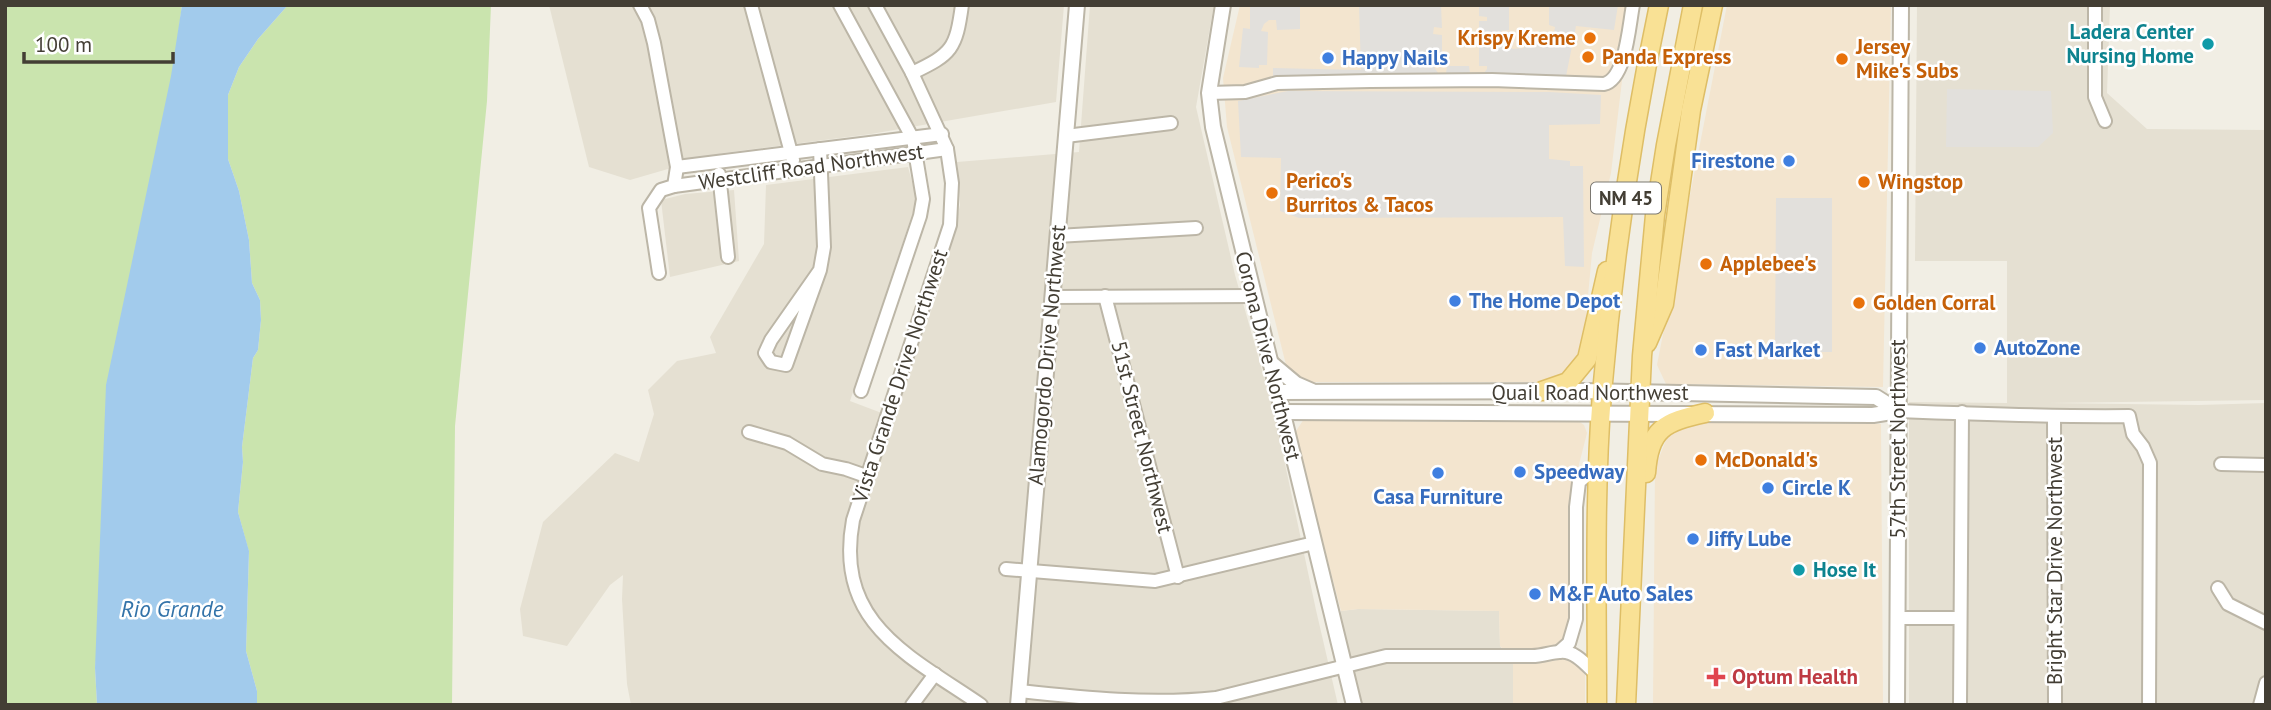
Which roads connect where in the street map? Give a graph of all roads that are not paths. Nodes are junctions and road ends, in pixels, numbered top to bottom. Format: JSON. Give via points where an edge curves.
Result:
{"nodes":[{"id":1,"x":640,"y":5,"type":"edge"},
{"id":2,"x":751,"y":5,"type":"edge"},
{"id":3,"x":840,"y":5,"type":"edge"},
{"id":4,"x":875,"y":5,"type":"edge"},
{"id":5,"x":962,"y":5,"type":"edge"},
{"id":6,"x":1077,"y":5,"type":"edge"},
{"id":7,"x":1223,"y":5,"type":"edge"},
{"id":8,"x":1633,"y":5,"type":"edge"},
{"id":9,"x":1659,"y":5,"type":"edge"},
{"id":10,"x":1693,"y":5,"type":"edge"},
{"id":11,"x":1713,"y":5,"type":"edge"},
{"id":12,"x":1901,"y":5,"type":"edge"},
{"id":13,"x":2095,"y":5,"type":"edge"},
{"id":14,"x":912,"y":74,"type":"junction"},
{"id":15,"x":1209,"y":93,"type":"junction"},
{"id":16,"x":2105,"y":121,"type":"dead end"},
{"id":17,"x":1171,"y":122,"type":"dead end"},
{"id":18,"x":942,"y":134,"type":"junction"},
{"id":19,"x":1066,"y":136,"type":"junction"},
{"id":20,"x":913,"y":139,"type":"junction"},
{"id":21,"x":820,"y":149,"type":"junction"},
{"id":22,"x":947,"y":149,"type":"junction"},
{"id":23,"x":791,"y":152,"type":"junction"},
{"id":24,"x":917,"y":153,"type":"junction"},
{"id":25,"x":718,"y":162,"type":"junction"},
{"id":26,"x":677,"y":166,"type":"junction"},
{"id":27,"x":822,"y":166,"type":"junction"},
{"id":28,"x":796,"y":169,"type":"junction"},
{"id":29,"x":719,"y":180,"type":"junction"},
{"id":30,"x":674,"y":186,"type":"junction"},
{"id":31,"x":1622,"y":220,"type":"junction"},
{"id":32,"x":1196,"y":229,"type":"dead end"},
{"id":33,"x":1057,"y":236,"type":"junction"},
{"id":34,"x":728,"y":257,"type":"dead end"},
{"id":35,"x":820,"y":270,"type":"junction"},
{"id":36,"x":659,"y":274,"type":"dead end"},
{"id":37,"x":1105,"y":296,"type":"junction"},
{"id":38,"x":1254,"y":296,"type":"junction"},
{"id":39,"x":1053,"y":297,"type":"junction"},
{"id":40,"x":1642,"y":356,"type":"junction"},
{"id":41,"x":1270,"y":361,"type":"junction"},
{"id":42,"x":860,"y":391,"type":"dead end"},
{"id":43,"x":1542,"y":391,"type":"junction"},
{"id":44,"x":1602,"y":391,"type":"junction"},
{"id":45,"x":1278,"y":393,"type":"junction"},
{"id":46,"x":1316,"y":393,"type":"junction"},
{"id":47,"x":1639,"y":393,"type":"junction"},
{"id":48,"x":1379,"y":394,"type":"junction"},
{"id":49,"x":1898,"y":411,"type":"junction"},
{"id":50,"x":1282,"y":412,"type":"junction"},
{"id":51,"x":1379,"y":412,"type":"junction"},
{"id":52,"x":1962,"y":412,"type":"junction"},
{"id":53,"x":1637,"y":413,"type":"junction"},
{"id":54,"x":1705,"y":413,"type":"junction"},
{"id":55,"x":1601,"y":414,"type":"junction"},
{"id":56,"x":2054,"y":417,"type":"junction"},
{"id":57,"x":749,"y":432,"type":"dead end"},
{"id":58,"x":2221,"y":464,"type":"dead end"},
{"id":59,"x":1599,"y":465,"type":"junction"},
{"id":60,"x":2266,"y":465,"type":"edge"},
{"id":61,"x":866,"y":476,"type":"junction"},
{"id":62,"x":1314,"y":543,"type":"junction"},
{"id":63,"x":1634,"y":548,"type":"junction"},
{"id":64,"x":1006,"y":569,"type":"dead end"},
{"id":65,"x":1030,"y":571,"type":"junction"},
{"id":66,"x":1178,"y":578,"type":"junction"},
{"id":67,"x":2218,"y":588,"type":"dead end"},
{"id":68,"x":1899,"y":618,"type":"junction"},
{"id":69,"x":1960,"y":618,"type":"junction"},
{"id":70,"x":2266,"y":623,"type":"edge"},
{"id":71,"x":1560,"y":652,"type":"junction"},
{"id":72,"x":1345,"y":666,"type":"junction"},
{"id":73,"x":935,"y":674,"type":"junction"},
{"id":74,"x":1597,"y":676,"type":"junction"},
{"id":75,"x":2266,"y":683,"type":"edge"},
{"id":76,"x":1019,"y":698,"type":"edge"},
{"id":77,"x":912,"y":705,"type":"edge"},
{"id":78,"x":981,"y":705,"type":"edge"},
{"id":79,"x":1354,"y":705,"type":"edge"},
{"id":80,"x":1597,"y":705,"type":"edge"},
{"id":81,"x":1626,"y":705,"type":"edge"},
{"id":82,"x":1897,"y":705,"type":"edge"},
{"id":83,"x":1960,"y":705,"type":"edge"},
{"id":84,"x":2055,"y":705,"type":"edge"},
{"id":85,"x":2149,"y":705,"type":"edge"},
{"id":86,"x":2260,"y":705,"type":"edge"}],
"edges":[{"from":1,"to":26,"type":"street","via":[[654,43]]},
{"from":2,"to":23,"type":"street"},
{"from":3,"to":20,"type":"street"},
{"from":4,"to":14,"type":"street","name":"Vista Grande Drive Northwest"},
{"from":5,"to":14,"type":"street","via":[[958,36],[951,48]]},
{"from":6,"to":19,"type":"street","name":"Alamogordo Drive Northwest"},
{"from":7,"to":15,"type":"street","name":"Corona Drive Northwest"},
{"from":8,"to":15,"type":"street","via":[[1620,70],[1611,82],[1277,83],[1245,92]]},
{"from":9,"to":31,"type":"main road","number":"NM 45"},
{"from":10,"to":40,"type":"main road","number":"NM 45","via":[[1655,215]]},
{"from":11,"to":40,"type":"main road","via":[[1691,110],[1664,304]]},
{"from":12,"to":49,"type":"street","name":"57th Street Northwest"},
{"from":13,"to":16,"type":"street","via":[[2095,97]]},
{"from":14,"to":18,"type":"street","name":"Vista Grande Drive Northwest"},
{"from":15,"to":38,"type":"street","name":"Corona Drive Northwest"},
{"from":17,"to":19,"type":"street"},
{"from":18,"to":20,"type":"street","name":"Westcliff Road Northwest"},
{"from":18,"to":22,"type":"street","name":"Vista Grande Drive Northwest"},
{"from":19,"to":33,"type":"street","name":"Alamogordo Drive Northwest"},
{"from":20,"to":21,"type":"street","name":"Westcliff Road Northwest"},
{"from":20,"to":24,"type":"street"},
{"from":21,"to":23,"type":"street","name":"Westcliff Road Northwest"},
{"from":21,"to":27,"type":"street"},
{"from":22,"to":24,"type":"street","name":"Westcliff Road Northwest"},
{"from":22,"to":61,"type":"street","name":"Vista Grande Drive Northwest","via":[[952,183],[950,225]]},
{"from":23,"to":25,"type":"street","name":"Westcliff Road Northwest"},
{"from":23,"to":28,"type":"street"},
{"from":24,"to":27,"type":"street","name":"Westcliff Road Northwest"},
{"from":24,"to":42,"type":"street","via":[[923,199],[920,216]]},
{"from":25,"to":26,"type":"street","name":"Westcliff Road Northwest"},
{"from":25,"to":29,"type":"street"},
{"from":26,"to":30,"type":"street"},
{"from":27,"to":28,"type":"street","name":"Westcliff Road Northwest"},
{"from":27,"to":35,"type":"street","via":[[825,235]]},
{"from":28,"to":29,"type":"street","name":"Westcliff Road Northwest"},
{"from":29,"to":30,"type":"street","name":"Westcliff Road Northwest"},
{"from":29,"to":34,"type":"street"},
{"from":30,"to":36,"type":"street","via":[[661,190],[649,208]]},
{"from":31,"to":43,"type":"main road","via":[[1587,359],[1568,382]]},
{"from":31,"to":44,"type":"main road","number":"NM 45"},
{"from":32,"to":33,"type":"street"},
{"from":33,"to":39,"type":"street","name":"Alamogordo Drive Northwest"},
{"from":35,"to":35,"type":"street","via":[[786,365],[771,362],[765,353],[771,340]]},
{"from":37,"to":38,"type":"street"},
{"from":37,"to":39,"type":"street"},
{"from":37,"to":66,"type":"street","name":"51st Street Northwest"},
{"from":38,"to":41,"type":"street","name":"Corona Drive Northwest"},
{"from":39,"to":65,"type":"street","name":"Alamogordo Drive Northwest"},
{"from":40,"to":47,"type":"main road","number":"NM 45"},
{"from":41,"to":45,"type":"street","name":"Corona Drive Northwest"},
{"from":41,"to":46,"type":"street","via":[[1296,384]]},
{"from":43,"to":44,"type":"street","name":"Quail Road Northwest"},
{"from":43,"to":48,"type":"street","name":"Quail Road Northwest"},
{"from":44,"to":47,"type":"street","name":"Quail Road Northwest"},
{"from":44,"to":55,"type":"main road","number":"NM 45"},
{"from":45,"to":46,"type":"street","name":"Quail Road Northwest"},
{"from":45,"to":50,"type":"street","name":"Corona Drive Northwest"},
{"from":46,"to":48,"type":"street","name":"Quail Road Northwest"},
{"from":47,"to":49,"type":"street","name":"Quail Road Northwest","via":[[1876,397]]},
{"from":47,"to":53,"type":"main road","number":"NM 45"},
{"from":48,"to":51,"type":"street"},
{"from":49,"to":52,"type":"street","name":"Quail Road Northwest"},
{"from":49,"to":54,"type":"street","name":"Quail Road Northwest","via":[[1873,415]]},
{"from":49,"to":68,"type":"street","name":"57th Street Northwest"},
{"from":50,"to":51,"type":"street","name":"Quail Road Northwest"},
{"from":50,"to":62,"type":"street","name":"Corona Drive Northwest"},
{"from":51,"to":55,"type":"street","name":"Quail Road Northwest"},
{"from":52,"to":56,"type":"street","name":"Quail Road Northwest"},
{"from":52,"to":69,"type":"street"},
{"from":53,"to":54,"type":"street","name":"Quail Road Northwest"},
{"from":53,"to":55,"type":"street","name":"Quail Road Northwest"},
{"from":53,"to":63,"type":"main road","number":"NM 45"},
{"from":54,"to":63,"type":"main road","via":[[1665,426],[1653,439],[1647,455],[1643,524]]},
{"from":55,"to":59,"type":"main road","number":"NM 45"},
{"from":56,"to":84,"type":"street","name":"Bright Star Drive Northwest"},
{"from":56,"to":85,"type":"street","name":"Quail Road Northwest","via":[[2129,416],[2133,434],[2150,463]]},
{"from":57,"to":61,"type":"street","via":[[787,443],[822,464]]},
{"from":58,"to":60,"type":"street"},
{"from":59,"to":71,"type":"street","via":[[1579,482],[1576,620],[1569,643]]},
{"from":59,"to":74,"type":"main road","number":"NM 45"},
{"from":61,"to":73,"type":"street","name":"Vista Grande Drive Northwest","via":[[850,535],[849,569],[855,587],[881,632]]},
{"from":62,"to":66,"type":"street"},
{"from":62,"to":72,"type":"street","name":"Corona Drive Northwest"},
{"from":63,"to":81,"type":"main road","number":"NM 45"},
{"from":64,"to":65,"type":"street"},
{"from":65,"to":66,"type":"street","via":[[1155,581]]},
{"from":65,"to":76,"type":"street","name":"Alamogordo Drive Northwest"},
{"from":67,"to":70,"type":"street","via":[[2228,604]]},
{"from":68,"to":69,"type":"street"},
{"from":68,"to":82,"type":"street","name":"57th Street Northwest"},
{"from":69,"to":83,"type":"street"},
{"from":71,"to":72,"type":"street","via":[[1540,656],[1386,656]]},
{"from":71,"to":74,"type":"street","via":[[1572,654]]},
{"from":72,"to":76,"type":"street","via":[[1216,698]]},
{"from":72,"to":79,"type":"street","name":"Corona Drive Northwest"},
{"from":73,"to":77,"type":"street"},
{"from":73,"to":78,"type":"street","name":"Vista Grande Drive Northwest"},
{"from":74,"to":80,"type":"main road","number":"NM 45"},
{"from":75,"to":86,"type":"street"}]}
